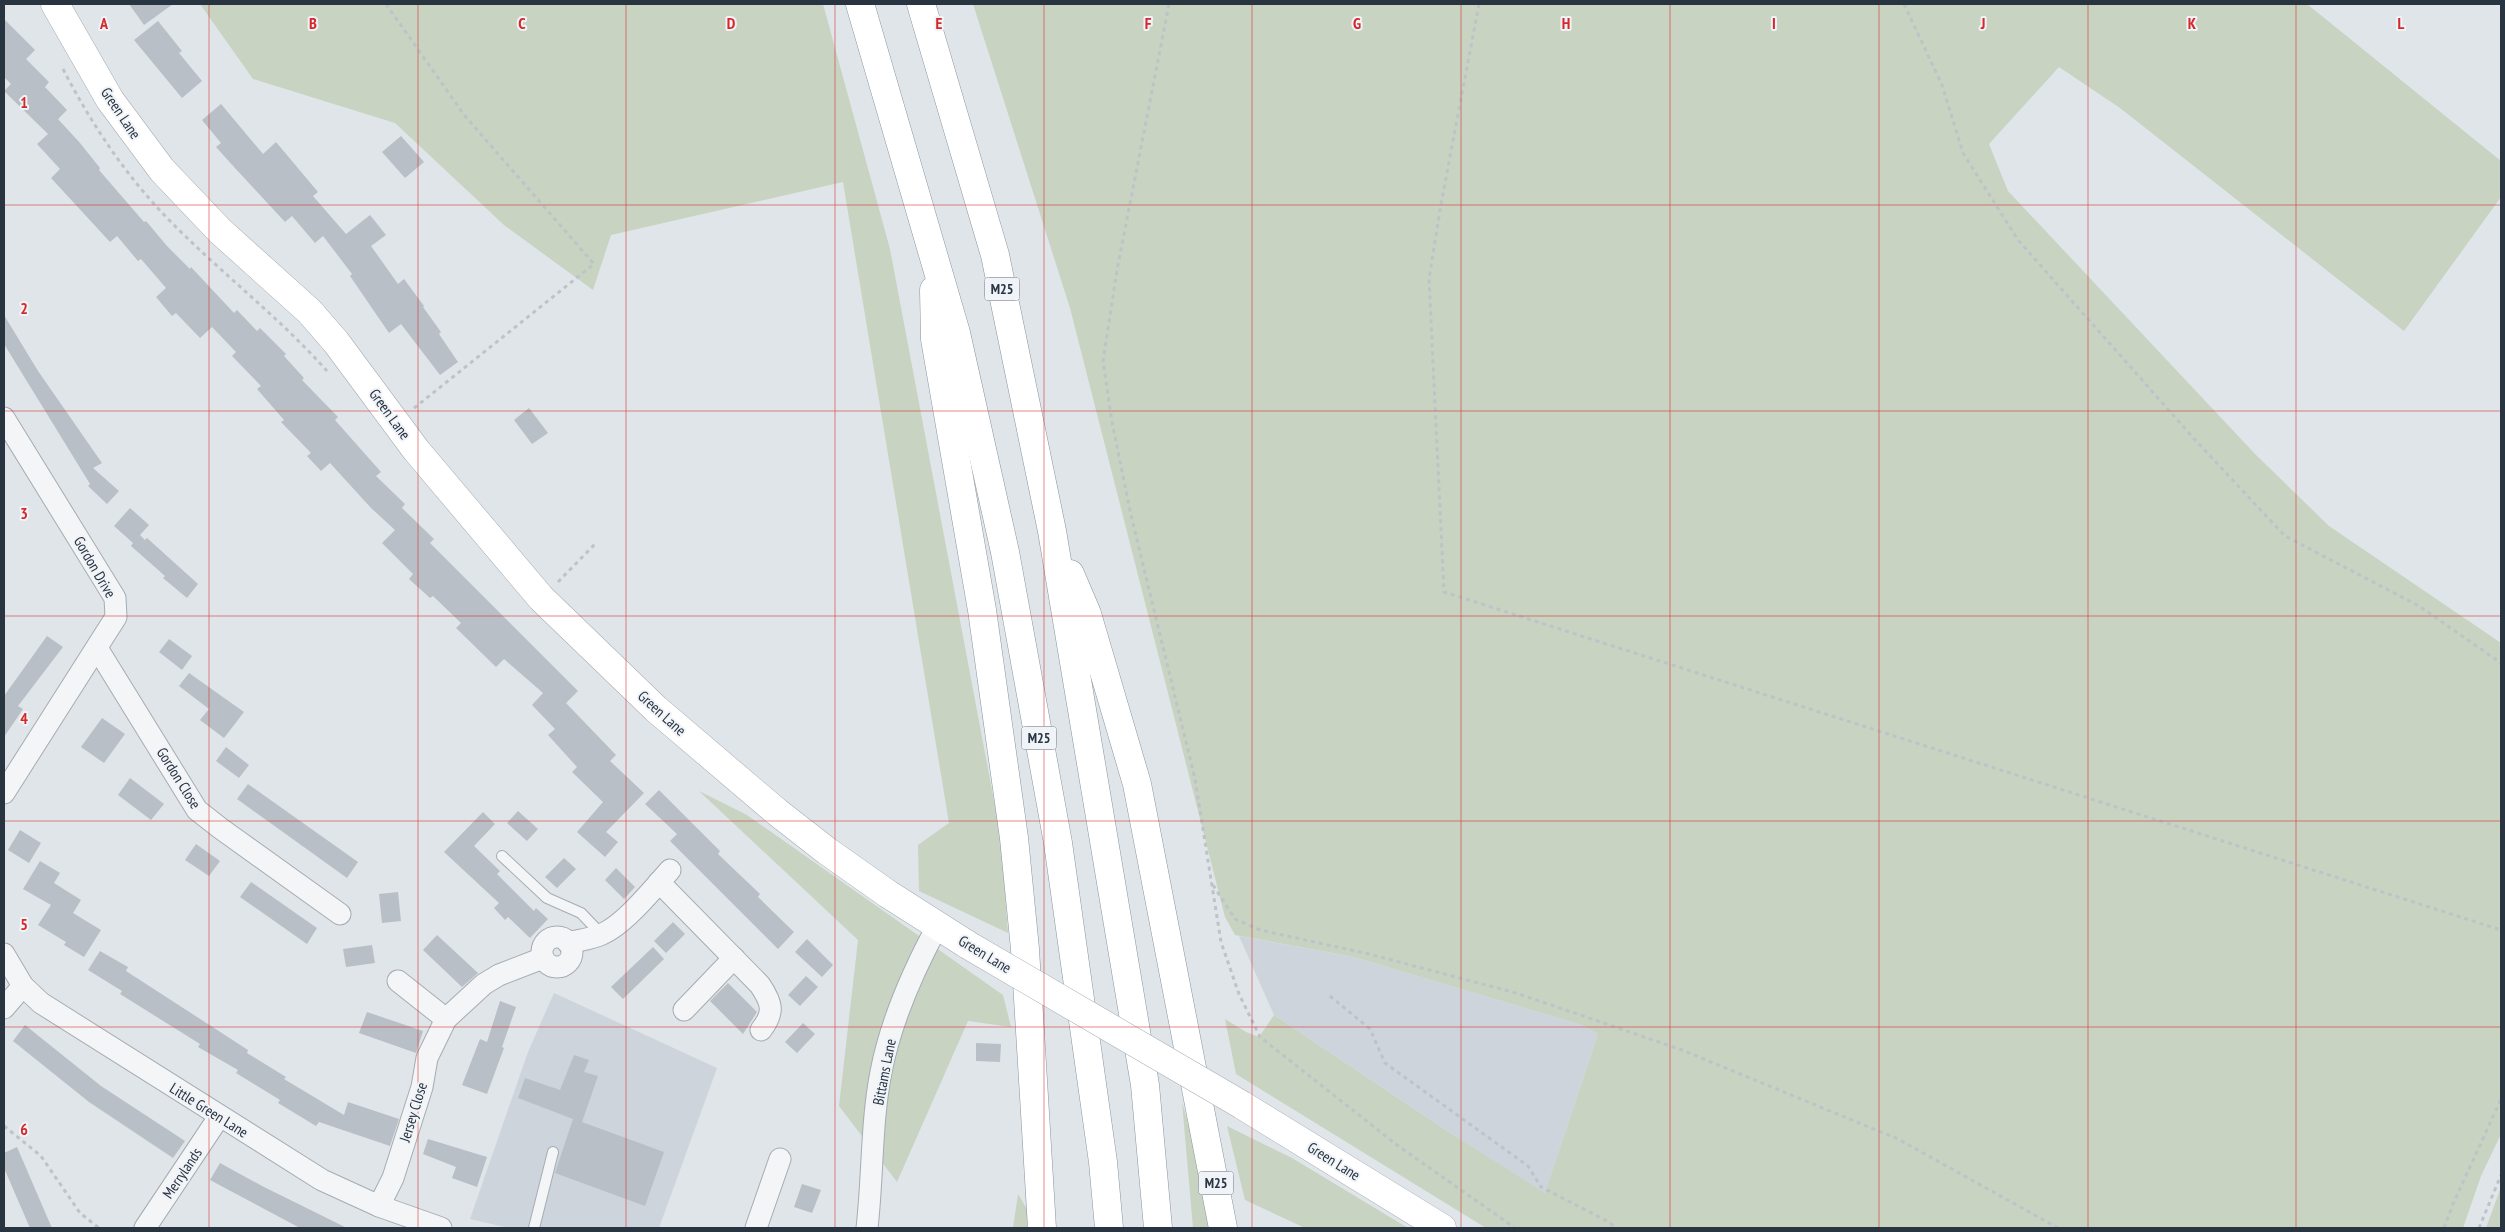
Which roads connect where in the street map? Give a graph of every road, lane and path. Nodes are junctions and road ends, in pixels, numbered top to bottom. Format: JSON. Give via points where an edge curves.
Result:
{"nodes":[{"id":1,"x":55,"y":4,"type":"edge"},
{"id":2,"x":386,"y":4,"type":"edge"},
{"id":3,"x":860,"y":4,"type":"edge"},
{"id":4,"x":921,"y":4,"type":"edge"},
{"id":5,"x":1169,"y":4,"type":"edge"},
{"id":6,"x":1479,"y":4,"type":"edge"},
{"id":7,"x":1904,"y":4,"type":"edge"},
{"id":8,"x":934,"y":254,"type":"junction"},
{"id":9,"x":411,"y":411,"type":"dead end"},
{"id":10,"x":4,"y":418,"type":"edge"},
{"id":11,"x":1052,"y":531,"type":"junction"},
{"id":12,"x":595,"y":544,"type":"dead end"},
{"id":13,"x":533,"y":593,"type":"junction"},
{"id":14,"x":97,"y":648,"type":"junction"},
{"id":15,"x":2501,"y":663,"type":"edge"},
{"id":16,"x":4,"y":793,"type":"edge"},
{"id":17,"x":502,"y":856,"type":"dead end"},
{"id":18,"x":1211,"y":882,"type":"junction"},
{"id":19,"x":340,"y":913,"type":"dead end"},
{"id":20,"x":938,"y":925,"type":"junction"},
{"id":21,"x":2501,"y":930,"type":"edge"},
{"id":22,"x":602,"y":935,"type":"junction"},
{"id":23,"x":4,"y":954,"type":"edge"},
{"id":24,"x":734,"y":958,"type":"junction"},
{"id":25,"x":398,"y":981,"type":"dead end"},
{"id":26,"x":23,"y":986,"type":"junction"},
{"id":27,"x":1330,"y":996,"type":"dead end"},
{"id":28,"x":4,"y":1008,"type":"edge"},
{"id":29,"x":684,"y":1010,"type":"dead end"},
{"id":30,"x":446,"y":1019,"type":"junction"},
{"id":31,"x":761,"y":1030,"type":"dead end"},
{"id":32,"x":2501,"y":1098,"type":"edge"},
{"id":33,"x":219,"y":1117,"type":"junction"},
{"id":34,"x":4,"y":1126,"type":"edge"},
{"id":35,"x":553,"y":1152,"type":"dead end"},
{"id":36,"x":780,"y":1159,"type":"dead end"},
{"id":37,"x":2501,"y":1175,"type":"edge"},
{"id":38,"x":379,"y":1206,"type":"junction"},
{"id":39,"x":99,"y":1228,"type":"edge"},
{"id":40,"x":145,"y":1228,"type":"edge"},
{"id":41,"x":441,"y":1228,"type":"edge"},
{"id":42,"x":534,"y":1228,"type":"edge"},
{"id":43,"x":756,"y":1228,"type":"edge"},
{"id":44,"x":867,"y":1228,"type":"edge"},
{"id":45,"x":1042,"y":1228,"type":"edge"},
{"id":46,"x":1109,"y":1228,"type":"edge"},
{"id":47,"x":1158,"y":1228,"type":"edge"},
{"id":48,"x":1223,"y":1228,"type":"edge"},
{"id":49,"x":1442,"y":1228,"type":"edge"},
{"id":50,"x":1515,"y":1228,"type":"edge"},
{"id":51,"x":1616,"y":1228,"type":"edge"},
{"id":52,"x":2058,"y":1228,"type":"edge"},
{"id":53,"x":2444,"y":1228,"type":"edge"},
{"id":54,"x":2478,"y":1228,"type":"edge"}],
"edges":[{"from":1,"to":13,"type":"main road","name":"Green Lane","via":[[110,100],[162,170],[330,336],[416,450]]},
{"from":2,"to":9,"type":"path","via":[[465,116],[594,264]]},
{"from":3,"to":8,"type":"main road","number":"M25"},
{"from":4,"to":11,"type":"main road","number":"M25","via":[[995,255]]},
{"from":5,"to":18,"type":"path","via":[[1116,270],[1103,361],[1131,515],[1195,780]]},
{"from":6,"to":21,"type":"path","via":[[1429,280],[1444,592]]},
{"from":7,"to":15,"type":"path","via":[[1942,85],[1963,153],[2018,240],[2197,442],[2285,536],[2419,606]]},
{"from":8,"to":45,"type":"main road","number":"M25","via":[[935,340],[982,610],[1014,838],[1025,949]]},
{"from":8,"to":46,"type":"main road","number":"M25","via":[[956,333],[1005,552],[1058,843],[1103,1162]]},
{"from":10,"to":14,"type":"street","name":"Gordon Drive","via":[[115,598],[116,617]]},
{"from":11,"to":47,"type":"main road","number":"M25","via":[[1145,1085]]},
{"from":11,"to":48,"type":"main road","number":"M25","via":[[1088,614],[1137,784]]},
{"from":12,"to":13,"type":"path"},
{"from":13,"to":20,"type":"main road","name":"Green Lane","via":[[656,709],[777,812],[827,851]]},
{"from":14,"to":16,"type":"street","name":"Gordon Drive"},
{"from":14,"to":19,"type":"street","name":"Gordon Close","via":[[197,810]]},
{"from":17,"to":22,"type":"lane","via":[[547,898],[581,913]]},
{"from":18,"to":50,"type":"path","via":[[1221,942],[1239,994],[1260,1037],[1397,1144]]},
{"from":18,"to":52,"type":"path","via":[[1236,918],[1260,930],[1369,954],[1516,994],[1682,1050],[1898,1139]]},
{"from":20,"to":44,"type":"street","name":"Bittams Lane","via":[[912,978],[881,1072]]},
{"from":20,"to":49,"type":"main road","name":"Green Lane","bridge":true},
{"from":22,"to":24,"type":"street","name":"Jersey Close","via":[[612,929],[664,876]]},
{"from":22,"to":30,"type":"street","name":"Jersey Close","via":[[568,943],[563,938],[549,939],[544,944],[543,958],[484,984]]},
{"from":23,"to":26,"type":"street","name":"Little Green Lane"},
{"from":24,"to":29,"type":"street"},
{"from":24,"to":31,"type":"street","name":"Jersey Close","via":[[770,1000],[769,1020]]},
{"from":25,"to":30,"type":"street"},
{"from":26,"to":28,"type":"street"},
{"from":26,"to":33,"type":"street","name":"Little Green Lane","via":[[41,1003]]},
{"from":27,"to":51,"type":"path","via":[[1370,1029],[1384,1062],[1528,1166],[1541,1187]]},
{"from":30,"to":38,"type":"street","name":"Jersey Close","via":[[427,1058],[422,1087],[396,1169]]},
{"from":32,"to":53,"type":"path"},
{"from":33,"to":38,"type":"street","name":"Little Green Lane","via":[[322,1180]]},
{"from":33,"to":40,"type":"street","name":"Merrylands"},
{"from":34,"to":39,"type":"path","via":[[41,1156],[80,1213]]},
{"from":35,"to":42,"type":"lane"},
{"from":36,"to":43,"type":"street","via":[[757,1195]]},
{"from":37,"to":54,"type":"path"},
{"from":38,"to":41,"type":"street","name":"Little Green Lane"}]}
